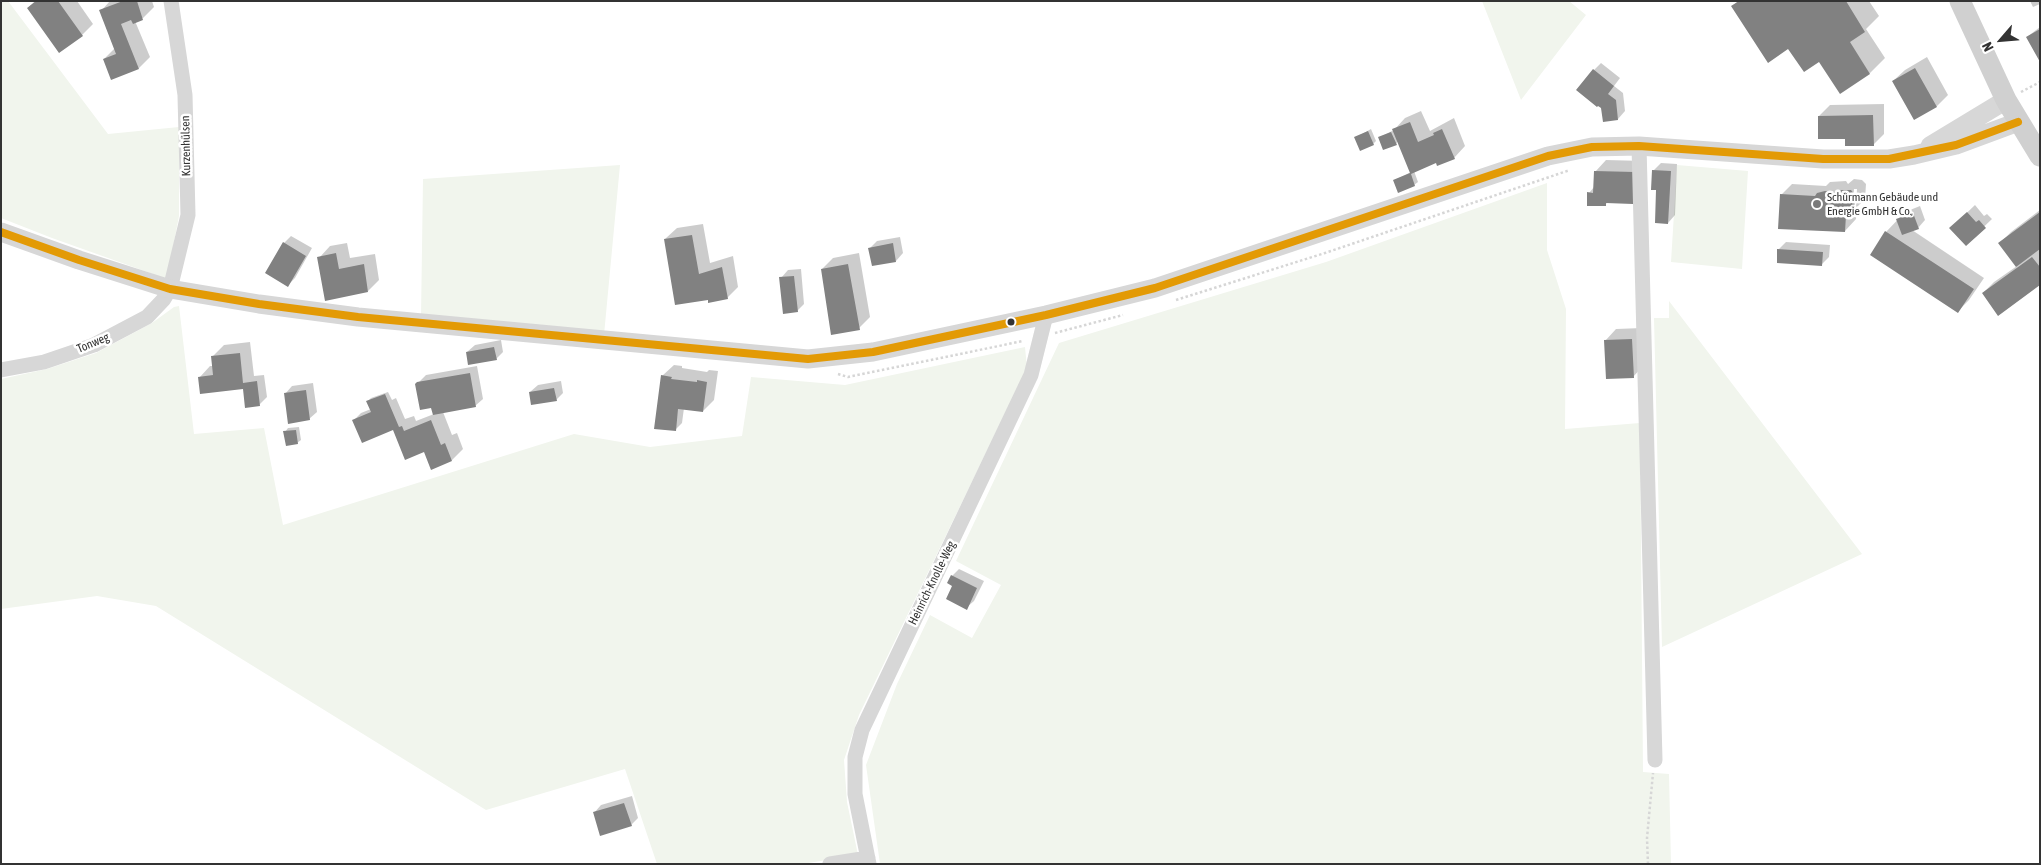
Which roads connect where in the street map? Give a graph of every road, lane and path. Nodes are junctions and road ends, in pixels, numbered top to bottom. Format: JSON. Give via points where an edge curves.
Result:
{"nodes":[{"id":1,"x":171,"y":1,"type":"edge"},
{"id":2,"x":1960,"y":1,"type":"edge"},
{"id":3,"x":2006,"y":100,"type":"junction"},
{"id":4,"x":2018,"y":122,"type":"junction"},
{"id":5,"x":1639,"y":146,"type":"junction"},
{"id":6,"x":1914,"y":155,"type":"junction"},
{"id":7,"x":2040,"y":156,"type":"edge"},
{"id":8,"x":1573,"y":169,"type":"dead end"},
{"id":9,"x":1,"y":232,"type":"edge"},
{"id":10,"x":170,"y":289,"type":"junction"},
{"id":11,"x":1172,"y":301,"type":"dead end"},
{"id":12,"x":1125,"y":314,"type":"dead end"},
{"id":13,"x":1046,"y":315,"type":"junction"},
{"id":14,"x":1041,"y":337,"type":"junction"},
{"id":15,"x":1,"y":370,"type":"edge"},
{"id":16,"x":835,"y":373,"type":"dead end"},
{"id":17,"x":1655,"y":760,"type":"joint"},
{"id":18,"x":868,"y":861,"type":"edge"},
{"id":19,"x":830,"y":864,"type":"edge"},
{"id":20,"x":1648,"y":864,"type":"edge"}],
"edges":[{"from":1,"to":10,"type":"street","name":"Kurzenhülsen","via":[[185,96],[188,215]]},
{"from":2,"to":3,"type":"main road"},
{"from":3,"to":4,"type":"main road"},
{"from":3,"to":6,"type":"street"},
{"from":4,"to":6,"type":"street","via":[[1956,145]]},
{"from":4,"to":7,"type":"main road"},
{"from":5,"to":6,"type":"street","via":[[1823,159],[1889,159]]},
{"from":5,"to":13,"type":"street","via":[[1592,147],[1548,156],[1155,288]]},
{"from":5,"to":17,"type":"street"},
{"from":8,"to":11,"type":"path"},
{"from":9,"to":10,"type":"street"},
{"from":10,"to":13,"type":"street","via":[[358,317],[808,359],[873,352]]},
{"from":10,"to":15,"type":"street","name":"Tonweg","via":[[147,317],[94,345],[44,362]]},
{"from":12,"to":14,"type":"path"},
{"from":13,"to":14,"type":"street","name":"Heinrich-Knolle-Weg"},
{"from":14,"to":16,"type":"path","via":[[848,377]]},
{"from":14,"to":18,"type":"street","name":"Heinrich-Knolle-Weg","via":[[1031,375],[862,730],[855,758],[855,794]]},
{"from":17,"to":20,"type":"path","via":[[1647,838]]},
{"from":18,"to":19,"type":"street","name":"Heinrich-Knolle-Weg"}]}
